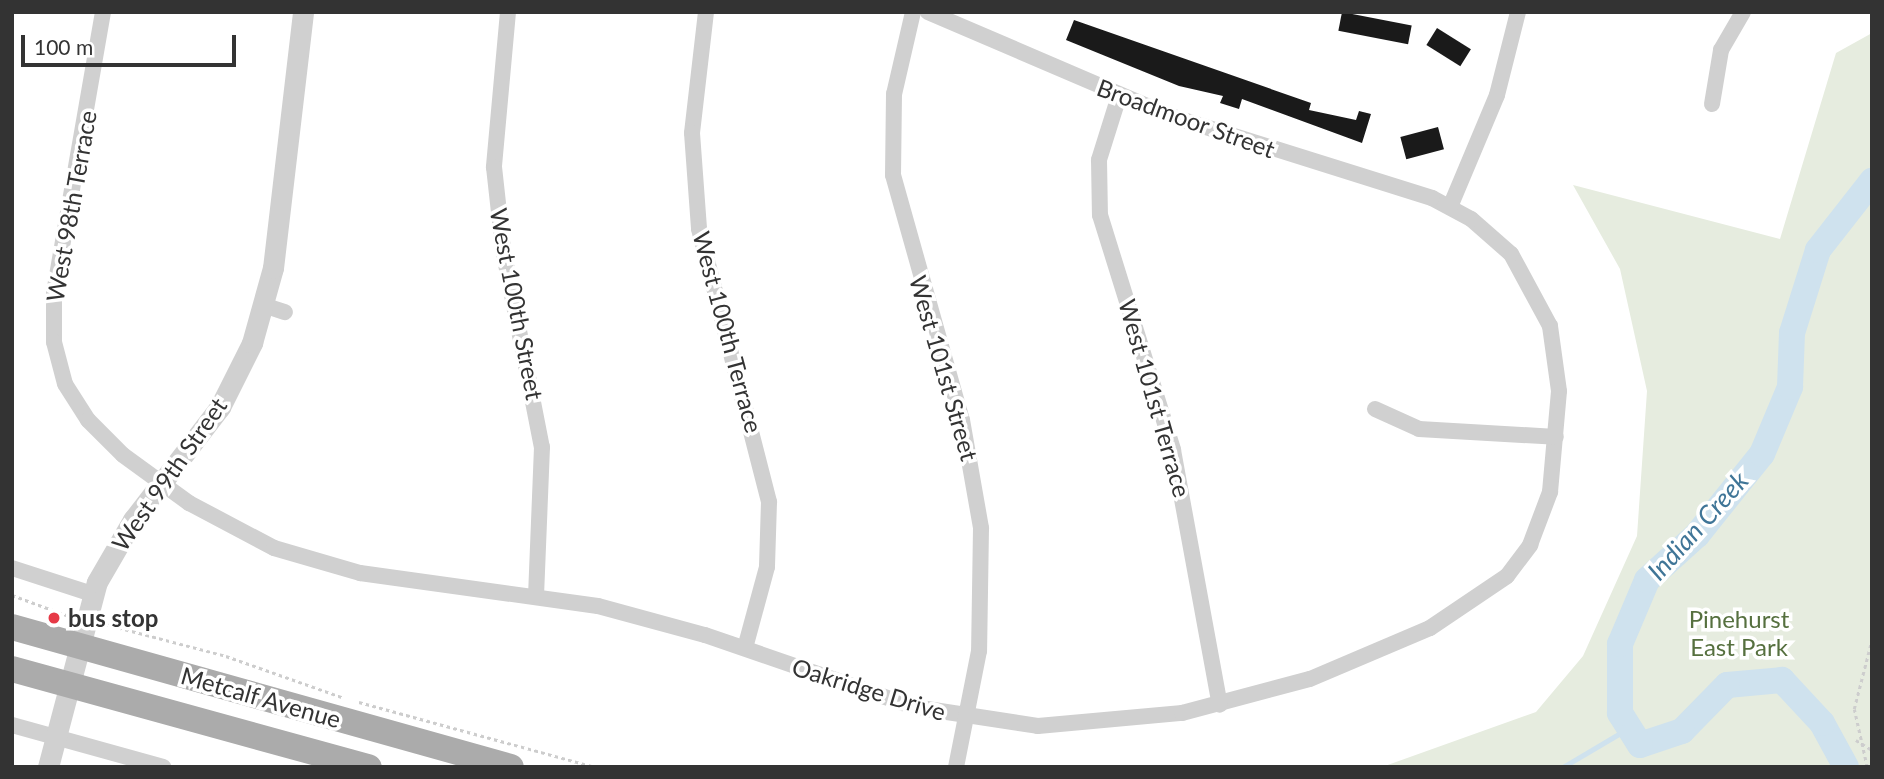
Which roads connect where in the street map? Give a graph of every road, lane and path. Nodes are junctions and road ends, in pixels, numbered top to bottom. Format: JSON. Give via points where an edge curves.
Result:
{"nodes":[{"id":1,"x":103,"y":12,"type":"edge"},
{"id":2,"x":303,"y":12,"type":"edge"},
{"id":3,"x":508,"y":12,"type":"edge"},
{"id":4,"x":706,"y":12,"type":"edge"},
{"id":5,"x":913,"y":12,"type":"edge"},
{"id":6,"x":928,"y":12,"type":"edge"},
{"id":7,"x":1518,"y":12,"type":"edge"},
{"id":8,"x":1744,"y":12,"type":"edge"},
{"id":9,"x":1119,"y":96,"type":"junction"},
{"id":10,"x":1712,"y":103,"type":"dead end"},
{"id":11,"x":1450,"y":207,"type":"junction"},
{"id":12,"x":263,"y":305,"type":"junction"},
{"id":13,"x":285,"y":312,"type":"dead end"},
{"id":14,"x":1375,"y":409,"type":"dead end"},
{"id":15,"x":1556,"y":437,"type":"junction"},
{"id":16,"x":162,"y":484,"type":"junction"},
{"id":17,"x":12,"y":568,"type":"edge"},
{"id":18,"x":92,"y":594,"type":"junction"},
{"id":19,"x":12,"y":595,"type":"edge"},
{"id":20,"x":536,"y":595,"type":"junction"},
{"id":21,"x":86,"y":621,"type":"junction"},
{"id":22,"x":12,"y":627,"type":"edge"},
{"id":23,"x":1872,"y":639,"type":"edge"},
{"id":24,"x":81,"y":646,"type":"junction"},
{"id":25,"x":745,"y":648,"type":"junction"},
{"id":26,"x":12,"y":669,"type":"edge"},
{"id":27,"x":72,"y":684,"type":"junction"},
{"id":28,"x":1220,"y":705,"type":"junction"},
{"id":29,"x":969,"y":718,"type":"junction"},
{"id":30,"x":12,"y":725,"type":"edge"},
{"id":31,"x":57,"y":737,"type":"junction"},
{"id":32,"x":1856,"y":740,"type":"junction"},
{"id":33,"x":1872,"y":750,"type":"edge"},
{"id":34,"x":48,"y":767,"type":"edge"},
{"id":35,"x":163,"y":767,"type":"edge"},
{"id":36,"x":369,"y":767,"type":"edge"},
{"id":37,"x":510,"y":767,"type":"edge"},
{"id":38,"x":595,"y":767,"type":"edge"},
{"id":39,"x":956,"y":767,"type":"edge"},
{"id":40,"x":1867,"y":767,"type":"edge"}],
"edges":[{"from":1,"to":16,"type":"street","name":"West 98th Terrace","via":[[54,293],[54,342],[65,384],[88,420]]},
{"from":2,"to":12,"type":"street","name":"West 99th Street","via":[[281,216]]},
{"from":3,"to":20,"type":"street","name":"West 100th Street","via":[[494,167],[503,249],[542,447]]},
{"from":4,"to":25,"type":"street","name":"West 100th Terrace","via":[[691,133],[699,229],[769,502],[766,567]]},
{"from":5,"to":29,"type":"street","name":"West 101st Street","via":[[894,94],[894,175],[973,467],[983,587]]},
{"from":6,"to":9,"type":"street","name":"Broadmoor Street"},
{"from":7,"to":11,"type":"street","via":[[1497,95]]},
{"from":8,"to":10,"type":"street","via":[[1721,50]]},
{"from":9,"to":11,"type":"street","name":"Broadmoor Street"},
{"from":9,"to":28,"type":"street","name":"West 101st Terrace","via":[[1099,160],[1100,215],[1173,450]]},
{"from":11,"to":15,"type":"street","name":"Broadmoor Street","via":[[1511,254],[1540,298],[1558,364]]},
{"from":12,"to":13,"type":"street"},
{"from":12,"to":16,"type":"street","name":"West 99th Street","via":[[220,407]]},
{"from":14,"to":15,"type":"street","via":[[1419,429]]},
{"from":15,"to":28,"type":"street","name":"Oakridge Drive","via":[[1540,525],[1494,589],[1361,660]]},
{"from":16,"to":18,"type":"street","name":"West 99th Street","via":[[133,520]]},
{"from":16,"to":20,"type":"street","name":"Oakridge Drive","via":[[228,527],[316,562]]},
{"from":17,"to":18,"type":"street"},
{"from":18,"to":21,"type":"street","name":"West 99th Street"},
{"from":19,"to":21,"type":"path"},
{"from":20,"to":25,"type":"street","name":"Oakridge Drive"},
{"from":21,"to":24,"type":"street","name":"West 99th Street"},
{"from":21,"to":38,"type":"path"},
{"from":22,"to":24,"type":"main road","name":"Metcalf Avenue"},
{"from":23,"to":32,"type":"path","via":[[1854,709]]},
{"from":24,"to":27,"type":"street","name":"West 99th Street"},
{"from":24,"to":37,"type":"main road","name":"Metcalf Avenue"},
{"from":25,"to":29,"type":"street","name":"Oakridge Drive","via":[[914,707]]},
{"from":26,"to":27,"type":"main road","name":"Metcalf Avenue"},
{"from":27,"to":31,"type":"street","name":"West 99th Street"},
{"from":27,"to":36,"type":"main road","name":"Metcalf Avenue"},
{"from":28,"to":29,"type":"street","name":"Oakridge Drive","via":[[1079,726]]},
{"from":29,"to":39,"type":"street","name":"West 101st Street"},
{"from":30,"to":31,"type":"street"},
{"from":31,"to":34,"type":"street","name":"West 99th Street"},
{"from":31,"to":35,"type":"street"},
{"from":32,"to":33,"type":"path"},
{"from":32,"to":40,"type":"path"}]}
